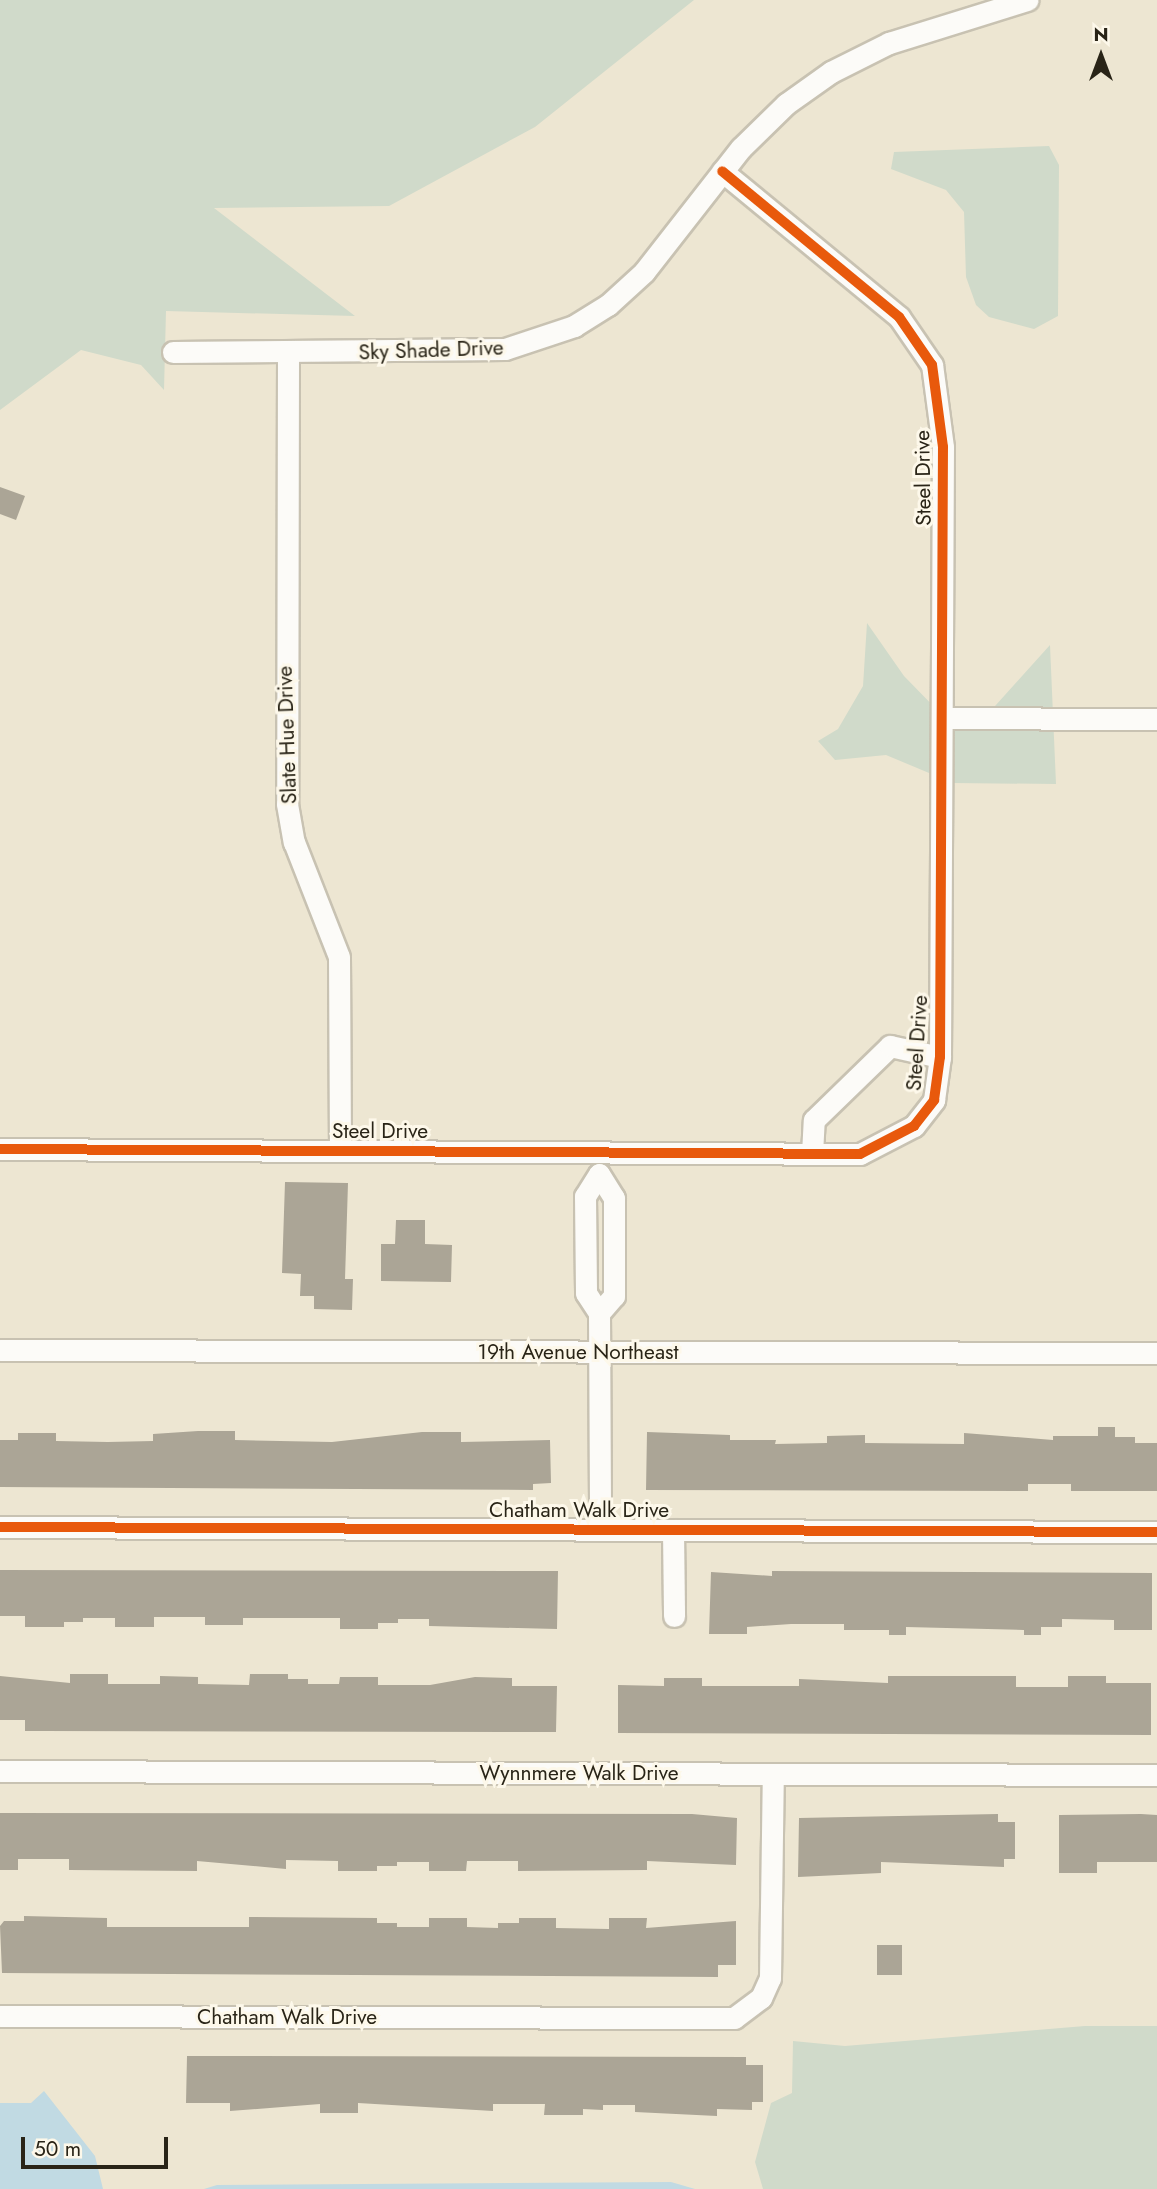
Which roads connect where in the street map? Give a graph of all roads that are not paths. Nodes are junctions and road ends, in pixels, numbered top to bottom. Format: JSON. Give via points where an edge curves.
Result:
{"nodes":[{"id":1,"x":1027,"y":0,"type":"edge"},
{"id":2,"x":722,"y":171,"type":"junction"},
{"id":3,"x":173,"y":352,"type":"dead end"},
{"id":4,"x":288,"y":354,"type":"junction"},
{"id":5,"x":943,"y":718,"type":"junction"},
{"id":6,"x":1157,"y":719,"type":"edge"},
{"id":7,"x":940,"y":1057,"type":"junction"},
{"id":8,"x":0,"y":1149,"type":"edge"},
{"id":9,"x":340,"y":1150,"type":"junction"},
{"id":10,"x":600,"y":1152,"type":"junction"},
{"id":11,"x":812,"y":1154,"type":"junction"},
{"id":12,"x":0,"y":1350,"type":"edge"},
{"id":13,"x":599,"y":1352,"type":"junction"},
{"id":14,"x":1157,"y":1353,"type":"edge"},
{"id":15,"x":0,"y":1527,"type":"edge"},
{"id":16,"x":600,"y":1530,"type":"junction"},
{"id":17,"x":673,"y":1530,"type":"junction"},
{"id":18,"x":1157,"y":1532,"type":"edge"},
{"id":19,"x":674,"y":1616,"type":"dead end"},
{"id":20,"x":0,"y":1771,"type":"edge"},
{"id":21,"x":773,"y":1774,"type":"junction"},
{"id":22,"x":1157,"y":1775,"type":"edge"},
{"id":23,"x":0,"y":2016,"type":"edge"}],
"edges":[{"from":1,"to":2,"type":"street","name":"Sky Shade Drive","via":[[889,43],[831,72],[786,104]]},
{"from":2,"to":4,"type":"street","name":"Sky Shade Drive","via":[[644,272],[608,305],[574,326],[505,349]]},
{"from":2,"to":5,"type":"street","name":"Steel Drive","via":[[899,317],[932,365],[943,447]]},
{"from":3,"to":4,"type":"street","name":"Sky Shade Drive"},
{"from":4,"to":9,"type":"street","name":"Slate Hue Drive","via":[[286,804],[294,842],[339,957]]},
{"from":5,"to":6,"type":"street"},
{"from":5,"to":7,"type":"street","name":"Steel Drive"},
{"from":7,"to":11,"type":"street","name":"Steel Drive","via":[[934,1100],[914,1126],[860,1154]]},
{"from":7,"to":11,"type":"street","via":[[890,1046],[814,1120]]},
{"from":8,"to":9,"type":"street","name":"Steel Drive"},
{"from":9,"to":10,"type":"street","name":"Steel Drive"},
{"from":10,"to":11,"type":"street","name":"Steel Drive"},
{"from":10,"to":13,"type":"street","name":"Chatham Walk Drive","via":[[599,1174],[614,1198],[614,1296],[599,1313]]},
{"from":12,"to":13,"type":"street","name":"19th Avenue Northeast"},
{"from":13,"to":14,"type":"street","name":"19th Avenue Northeast"},
{"from":13,"to":16,"type":"street","name":"Chatham Walk Drive"},
{"from":15,"to":16,"type":"street","name":"Chatham Walk Drive"},
{"from":16,"to":17,"type":"street","name":"Chatham Walk Drive"},
{"from":17,"to":18,"type":"street","name":"Chatham Walk Drive"},
{"from":17,"to":19,"type":"street"},
{"from":20,"to":21,"type":"street","name":"Wynnmere Walk Drive"},
{"from":21,"to":22,"type":"street","name":"Wynnmere Walk Drive"},
{"from":21,"to":23,"type":"street","name":"Chatham Walk Drive","via":[[770,1978],[761,1998],[734,2018]]}]}
